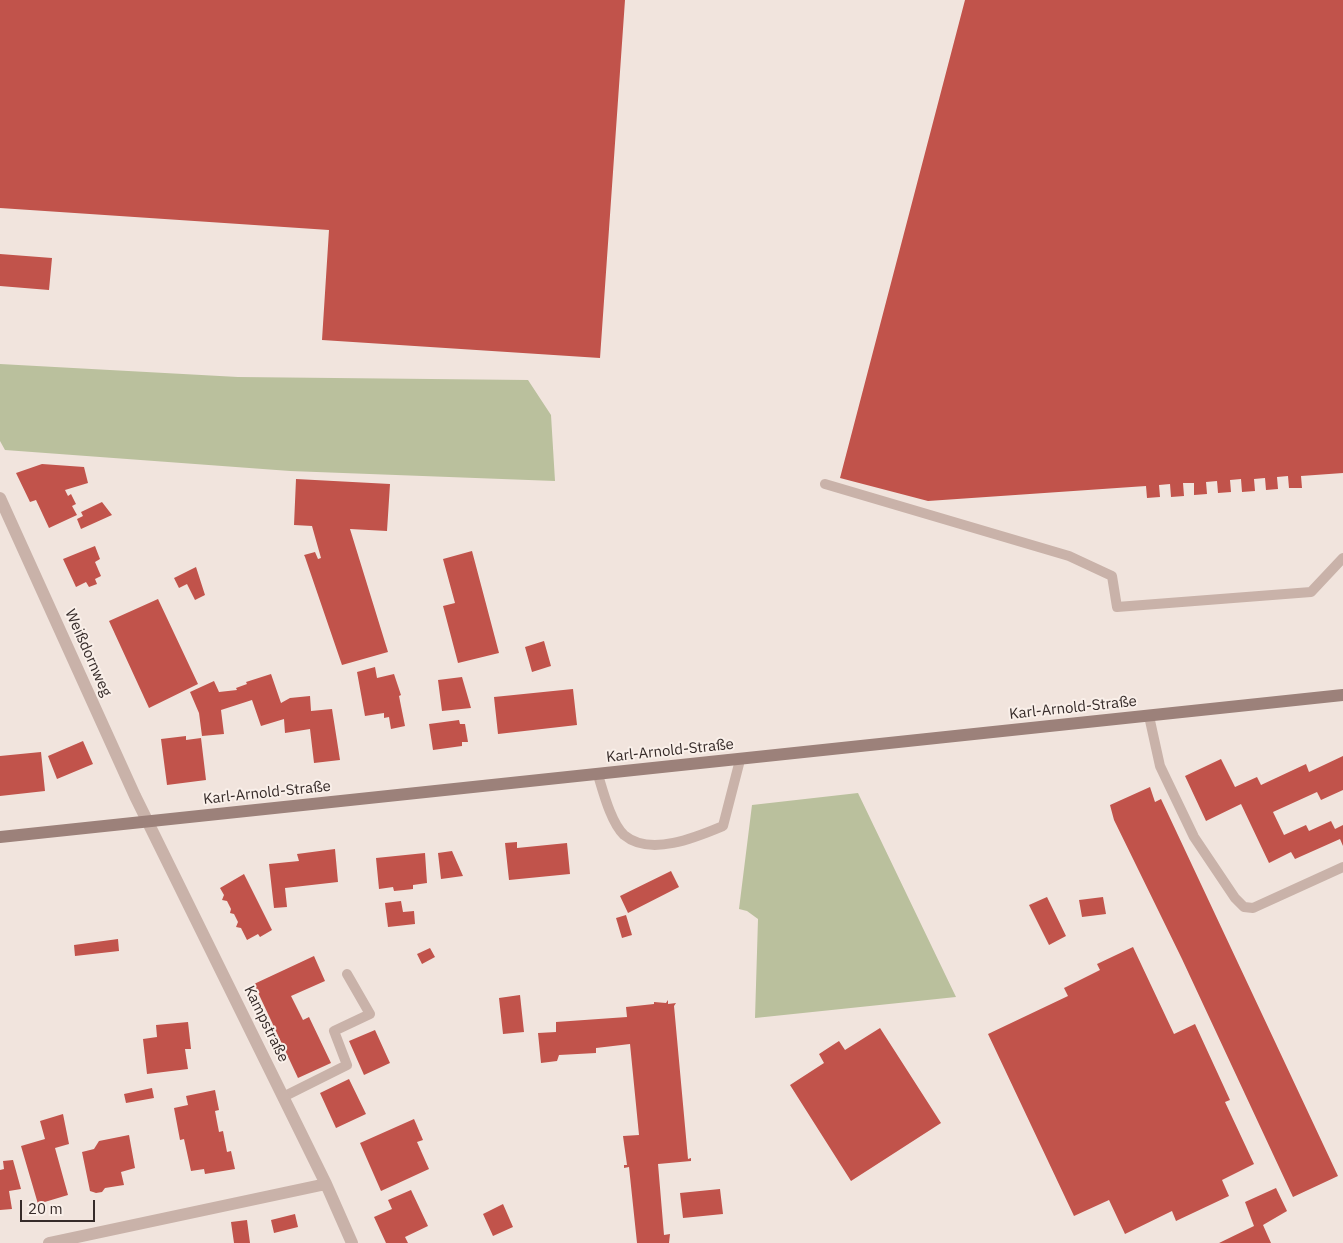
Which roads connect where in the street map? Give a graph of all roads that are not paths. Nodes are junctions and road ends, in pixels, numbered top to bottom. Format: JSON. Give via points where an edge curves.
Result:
{"nodes":[{"id":1,"x":824,"y":484,"type":"dead end"},
{"id":2,"x":0,"y":498,"type":"edge"},
{"id":3,"x":1343,"y":558,"type":"edge"},
{"id":4,"x":1343,"y":695,"type":"edge"},
{"id":5,"x":1149,"y":716,"type":"junction"},
{"id":6,"x":740,"y":760,"type":"junction"},
{"id":7,"x":598,"y":775,"type":"junction"},
{"id":8,"x":148,"y":821,"type":"junction"},
{"id":9,"x":0,"y":837,"type":"edge"},
{"id":10,"x":1343,"y":867,"type":"edge"},
{"id":11,"x":347,"y":974,"type":"dead end"},
{"id":12,"x":283,"y":1097,"type":"junction"},
{"id":13,"x":326,"y":1184,"type":"junction"},
{"id":14,"x":49,"y":1243,"type":"edge"},
{"id":15,"x":352,"y":1243,"type":"edge"}],
"edges":[{"from":1,"to":3,"type":"lane","via":[[1069,556],[1112,576],[1117,607],[1312,592]]},
{"from":2,"to":8,"type":"street","name":"Weißdornweg"},
{"from":4,"to":5,"type":"main road","name":"Karl-Arnold-Straße"},
{"from":5,"to":6,"type":"main road","name":"Karl-Arnold-Straße"},
{"from":5,"to":10,"type":"lane","via":[[1160,766],[1194,837],[1244,907],[1253,908]]},
{"from":6,"to":7,"type":"main road","name":"Karl-Arnold-Straße"},
{"from":6,"to":7,"type":"lane","via":[[723,826],[688,841],[643,843],[624,834],[612,815]]},
{"from":7,"to":8,"type":"main road","name":"Karl-Arnold-Straße"},
{"from":8,"to":9,"type":"main road","name":"Karl-Arnold-Straße"},
{"from":8,"to":12,"type":"street","name":"Kampstraße"},
{"from":11,"to":12,"type":"lane","via":[[370,1014],[334,1031],[347,1065]]},
{"from":12,"to":13,"type":"street","name":"Kampstraße"},
{"from":13,"to":14,"type":"street"},
{"from":13,"to":15,"type":"street","name":"Kampstraße"}]}
